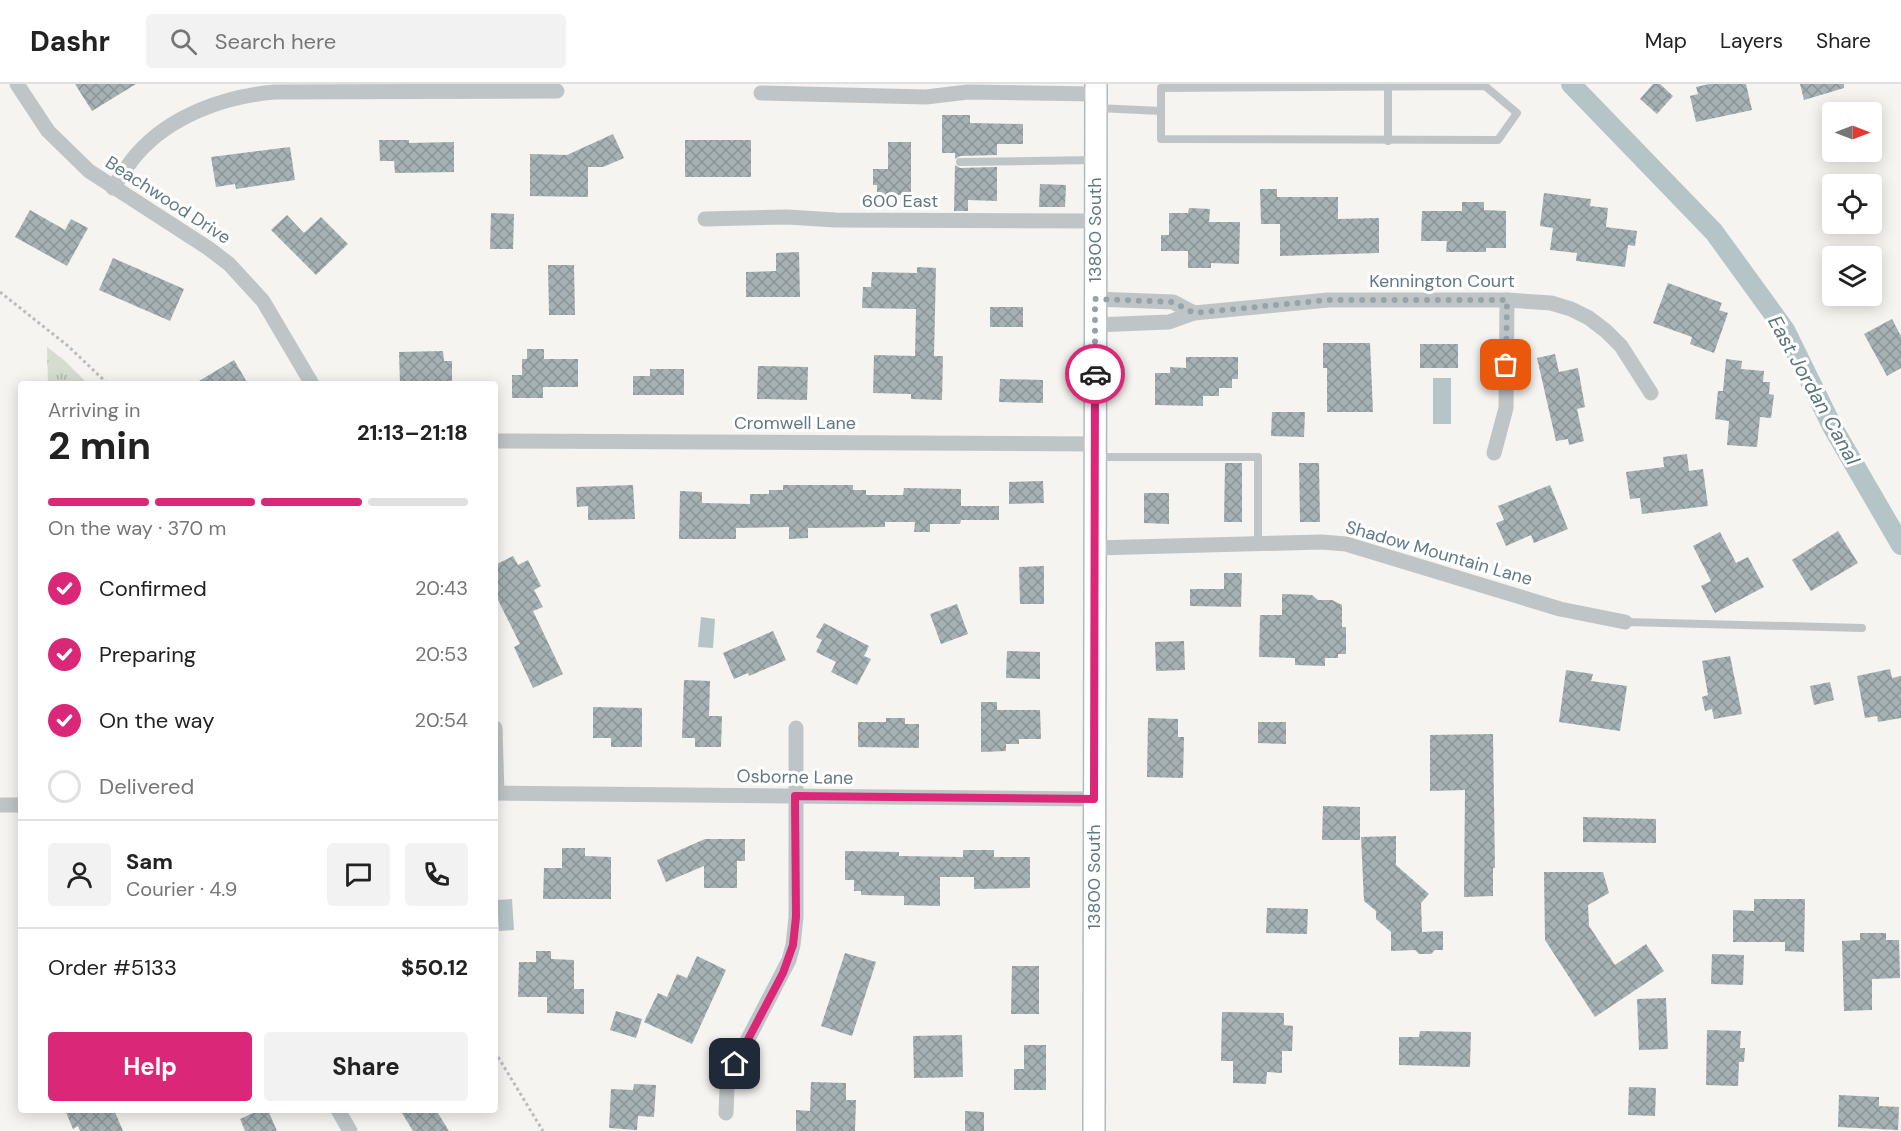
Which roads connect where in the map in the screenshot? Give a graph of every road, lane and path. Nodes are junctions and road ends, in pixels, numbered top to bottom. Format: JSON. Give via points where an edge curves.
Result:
{"nodes":[{"id":1,"x":17,"y":84,"type":"edge"},
{"id":2,"x":1388,"y":86,"type":"edge"},
{"id":3,"x":557,"y":91,"type":"dead end"},
{"id":4,"x":761,"y":93,"type":"dead end"},
{"id":5,"x":1096,"y":95,"type":"edge"},
{"id":6,"x":1161,"y":111,"type":"junction"},
{"id":7,"x":1388,"y":141,"type":"junction"},
{"id":8,"x":1095,"y":160,"type":"junction"},
{"id":9,"x":960,"y":162,"type":"dead end"},
{"id":10,"x":113,"y":188,"type":"junction"},
{"id":11,"x":705,"y":219,"type":"dead end"},
{"id":12,"x":1095,"y":221,"type":"junction"},
{"id":13,"x":0,"y":292,"type":"edge"},
{"id":14,"x":1095,"y":299,"type":"junction"},
{"id":15,"x":1507,"y":300,"type":"junction"},
{"id":16,"x":1194,"y":313,"type":"junction"},
{"id":17,"x":1095,"y":325,"type":"junction"},
{"id":18,"x":105,"y":381,"type":"edge"},
{"id":19,"x":310,"y":381,"type":"edge"},
{"id":20,"x":1651,"y":393,"type":"dead end"},
{"id":21,"x":498,"y":441,"type":"edge"},
{"id":22,"x":1095,"y":451,"type":"junction"},
{"id":23,"x":1494,"y":453,"type":"dead end"},
{"id":24,"x":1258,"y":544,"type":"junction"},
{"id":25,"x":1095,"y":548,"type":"junction"},
{"id":26,"x":1625,"y":622,"type":"joint"},
{"id":27,"x":1862,"y":628,"type":"dead end"},
{"id":28,"x":796,"y":728,"type":"dead end"},
{"id":29,"x":498,"y":793,"type":"edge"},
{"id":30,"x":795,"y":796,"type":"junction"},
{"id":31,"x":1094,"y":799,"type":"junction"},
{"id":32,"x":0,"y":805,"type":"edge"},
{"id":33,"x":18,"y":805,"type":"edge"},
{"id":34,"x":498,"y":1057,"type":"edge"},
{"id":35,"x":340,"y":1113,"type":"edge"},
{"id":36,"x":726,"y":1113,"type":"dead end"},
{"id":37,"x":350,"y":1131,"type":"edge"},
{"id":38,"x":543,"y":1131,"type":"edge"},
{"id":39,"x":1094,"y":1131,"type":"edge"}],
"edges":[{"from":1,"to":10,"type":"street","name":"Beachwood Drive","via":[[54,138]]},
{"from":2,"to":6,"type":"lane","via":[[1161,88]]},
{"from":2,"to":7,"type":"lane"},
{"from":2,"to":7,"type":"lane","via":[[1485,86],[1517,113],[1498,141]]},
{"from":3,"to":10,"type":"street","via":[[275,92],[234,98],[193,113],[148,142]]},
{"from":4,"to":5,"type":"street","via":[[926,97],[968,92]]},
{"from":5,"to":6,"type":"lane"},
{"from":5,"to":8,"type":"main road","name":"13800 South"},
{"from":6,"to":7,"type":"lane","via":[[1161,139]]},
{"from":8,"to":9,"type":"lane"},
{"from":8,"to":12,"type":"main road","name":"13800 South"},
{"from":10,"to":19,"type":"street","name":"Beachwood Drive","via":[[229,264],[263,301]]},
{"from":11,"to":12,"type":"street","name":"600 East"},
{"from":12,"to":14,"type":"main road","name":"13800 South"},
{"from":13,"to":18,"type":"path"},
{"from":14,"to":16,"type":"street","name":"Kennington Court","via":[[1173,302]]},
{"from":14,"to":17,"type":"main road","name":"13800 South"},
{"from":15,"to":16,"type":"street","name":"Kennington Court","via":[[1328,300]]},
{"from":15,"to":20,"type":"street","name":"Kennington Court","via":[[1551,303],[1589,318],[1622,346]]},
{"from":15,"to":23,"type":"street","via":[[1506,408]]},
{"from":16,"to":17,"type":"street","name":"Kennington Court","via":[[1169,322]]},
{"from":17,"to":22,"type":"main road","name":"13800 South"},
{"from":21,"to":22,"type":"street","name":"Cromwell Lane"},
{"from":22,"to":24,"type":"lane","via":[[1258,457]]},
{"from":22,"to":25,"type":"main road","name":"13800 South"},
{"from":24,"to":25,"type":"street","name":"Shadow Mountain Lane"},
{"from":24,"to":26,"type":"street","name":"Shadow Mountain Lane","via":[[1346,544],[1560,609]]},
{"from":25,"to":31,"type":"main road","name":"13800 South"},
{"from":26,"to":27,"type":"lane"},
{"from":28,"to":30,"type":"street"},
{"from":29,"to":30,"type":"street","name":"Osborne Lane"},
{"from":30,"to":31,"type":"street","name":"Osborne Lane"},
{"from":30,"to":36,"type":"street","via":[[793,945],[783,973],[735,1064]]},
{"from":31,"to":39,"type":"main road","name":"13800 South"},
{"from":32,"to":33,"type":"street"},
{"from":34,"to":38,"type":"path"},
{"from":35,"to":37,"type":"street"}]}
